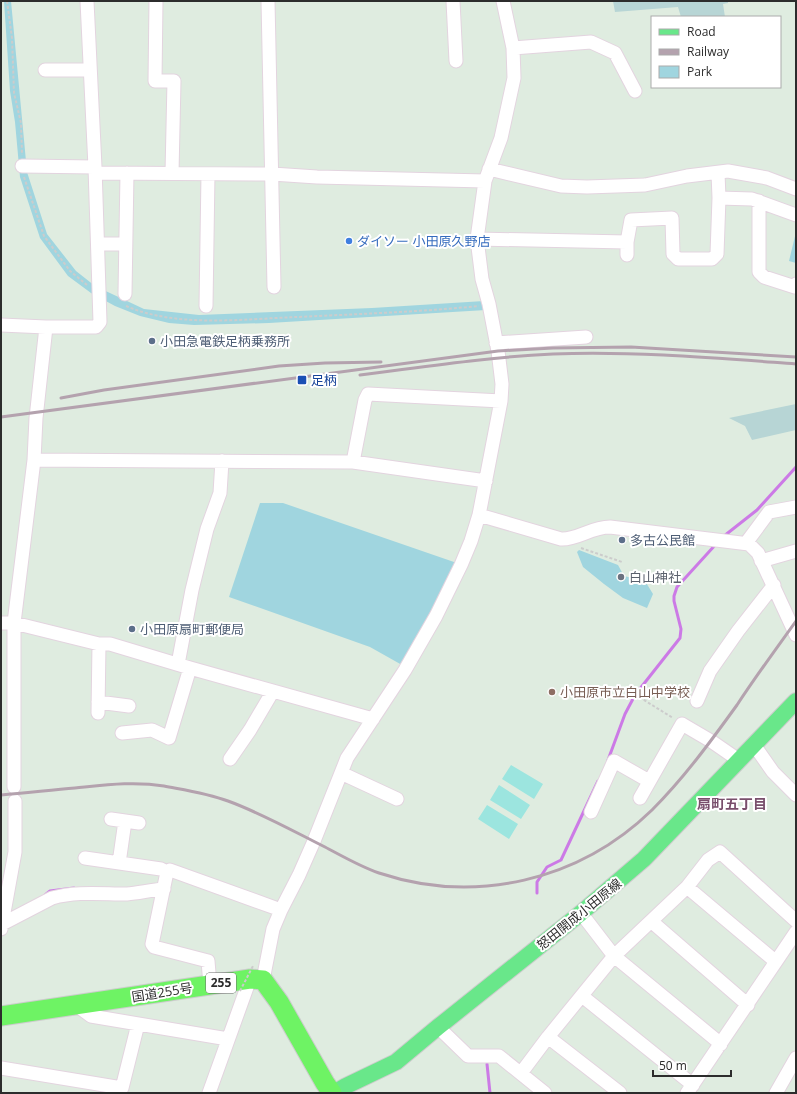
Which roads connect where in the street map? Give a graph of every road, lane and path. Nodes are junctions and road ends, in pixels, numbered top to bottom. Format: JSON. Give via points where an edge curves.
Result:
{"nodes":[{"id":1,"x":87,"y":1,"type":"edge"},
{"id":2,"x":156,"y":1,"type":"edge"},
{"id":3,"x":268,"y":1,"type":"edge"},
{"id":4,"x":453,"y":1,"type":"edge"},
{"id":5,"x":503,"y":1,"type":"edge"},
{"id":6,"x":513,"y":48,"type":"junction"},
{"id":7,"x":456,"y":61,"type":"dead end"},
{"id":8,"x":45,"y":70,"type":"dead end"},
{"id":9,"x":90,"y":70,"type":"junction"},
{"id":10,"x":635,"y":91,"type":"dead end"},
{"id":11,"x":22,"y":166,"type":"dead end"},
{"id":12,"x":96,"y":170,"type":"junction"},
{"id":13,"x":127,"y":173,"type":"junction"},
{"id":14,"x":172,"y":173,"type":"junction"},
{"id":15,"x":718,"y":173,"type":"junction"},
{"id":16,"x":208,"y":174,"type":"junction"},
{"id":17,"x":272,"y":174,"type":"junction"},
{"id":18,"x":487,"y":175,"type":"junction"},
{"id":19,"x":796,"y":189,"type":"edge"},
{"id":20,"x":719,"y":198,"type":"junction"},
{"id":21,"x":759,"y":201,"type":"junction"},
{"id":22,"x":796,"y":215,"type":"edge"},
{"id":23,"x":476,"y":239,"type":"junction"},
{"id":24,"x":98,"y":244,"type":"junction"},
{"id":25,"x":125,"y":244,"type":"junction"},
{"id":26,"x":796,"y":284,"type":"edge"},
{"id":27,"x":274,"y":287,"type":"dead end"},
{"id":28,"x":123,"y":299,"type":"joint"},
{"id":29,"x":489,"y":304,"type":"junction"},
{"id":30,"x":206,"y":306,"type":"dead end"},
{"id":31,"x":1,"y":325,"type":"edge"},
{"id":32,"x":46,"y":327,"type":"junction"},
{"id":33,"x":586,"y":338,"type":"dead end"},
{"id":34,"x":496,"y":343,"type":"junction"},
{"id":35,"x":501,"y":401,"type":"junction"},
{"id":36,"x":34,"y":460,"type":"junction"},
{"id":37,"x":222,"y":461,"type":"junction"},
{"id":38,"x":353,"y":462,"type":"junction"},
{"id":39,"x":486,"y":481,"type":"junction"},
{"id":40,"x":796,"y":507,"type":"edge"},
{"id":41,"x":479,"y":515,"type":"junction"},
{"id":42,"x":567,"y":540,"type":"junction"},
{"id":43,"x":746,"y":543,"type":"junction"},
{"id":44,"x":796,"y":551,"type":"edge"},
{"id":45,"x":761,"y":561,"type":"junction"},
{"id":46,"x":622,"y":562,"type":"dead end"},
{"id":47,"x":774,"y":585,"type":"junction"},
{"id":48,"x":1,"y":622,"type":"edge"},
{"id":49,"x":14,"y":623,"type":"junction"},
{"id":50,"x":796,"y":635,"type":"edge"},
{"id":51,"x":99,"y":644,"type":"junction"},
{"id":52,"x":184,"y":666,"type":"junction"},
{"id":53,"x":273,"y":691,"type":"junction"},
{"id":54,"x":631,"y":692,"type":"dead end"},
{"id":55,"x":697,"y":701,"type":"dead end"},
{"id":56,"x":796,"y":701,"type":"edge"},
{"id":57,"x":128,"y":706,"type":"dead end"},
{"id":58,"x":373,"y":719,"type":"junction"},
{"id":59,"x":682,"y":724,"type":"junction"},
{"id":60,"x":122,"y":733,"type":"dead end"},
{"id":61,"x":754,"y":745,"type":"junction"},
{"id":62,"x":230,"y":759,"type":"dead end"},
{"id":63,"x":740,"y":761,"type":"junction"},
{"id":64,"x":341,"y":773,"type":"junction"},
{"id":65,"x":649,"y":781,"type":"junction"},
{"id":66,"x":14,"y":787,"type":"dead end"},
{"id":67,"x":796,"y":795,"type":"edge"},
{"id":68,"x":640,"y":798,"type":"dead end"},
{"id":69,"x":397,"y":799,"type":"dead end"},
{"id":70,"x":15,"y":801,"type":"dead end"},
{"id":71,"x":590,"y":812,"type":"dead end"},
{"id":72,"x":111,"y":819,"type":"dead end"},
{"id":73,"x":125,"y":821,"type":"junction"},
{"id":74,"x":139,"y":823,"type":"dead end"},
{"id":75,"x":86,"y":858,"type":"dead end"},
{"id":76,"x":119,"y":863,"type":"junction"},
{"id":77,"x":167,"y":872,"type":"junction"},
{"id":78,"x":6,"y":874,"type":"edge"},
{"id":79,"x":686,"y":887,"type":"junction"},
{"id":80,"x":164,"y":889,"type":"junction"},
{"id":81,"x":281,"y":910,"type":"junction"},
{"id":82,"x":581,"y":913,"type":"junction"},
{"id":83,"x":651,"y":921,"type":"junction"},
{"id":84,"x":796,"y":921,"type":"edge"},
{"id":85,"x":2,"y":927,"type":"edge"},
{"id":86,"x":796,"y":932,"type":"edge"},
{"id":87,"x":614,"y":956,"type":"junction"},
{"id":88,"x":776,"y":961,"type":"junction"},
{"id":89,"x":252,"y":979,"type":"junction"},
{"id":90,"x":210,"y":985,"type":"junction"},
{"id":91,"x":582,"y":996,"type":"junction"},
{"id":92,"x":76,"y":1005,"type":"junction"},
{"id":93,"x":748,"y":1005,"type":"junction"},
{"id":94,"x":1,"y":1016,"type":"edge"},
{"id":95,"x":138,"y":1024,"type":"junction"},
{"id":96,"x":438,"y":1027,"type":"junction"},
{"id":97,"x":548,"y":1037,"type":"junction"},
{"id":98,"x":228,"y":1039,"type":"junction"},
{"id":99,"x":721,"y":1044,"type":"junction"},
{"id":100,"x":796,"y":1058,"type":"edge"},
{"id":101,"x":1,"y":1068,"type":"edge"},
{"id":102,"x":521,"y":1073,"type":"junction"},
{"id":103,"x":690,"y":1089,"type":"edge"},
{"id":104,"x":538,"y":1091,"type":"edge"},
{"id":105,"x":209,"y":1093,"type":"edge"},
{"id":106,"x":333,"y":1093,"type":"edge"},
{"id":107,"x":620,"y":1093,"type":"edge"},
{"id":108,"x":776,"y":1093,"type":"edge"}],
"edges":[{"from":1,"to":9,"type":"street"},
{"from":2,"to":14,"type":"street","via":[[155,81],[174,81]]},
{"from":3,"to":17,"type":"street"},
{"from":4,"to":7,"type":"street"},
{"from":5,"to":6,"type":"street"},
{"from":6,"to":10,"type":"street","via":[[591,42],[615,53]]},
{"from":6,"to":18,"type":"street","via":[[514,78],[509,106],[501,138]]},
{"from":8,"to":9,"type":"street"},
{"from":9,"to":12,"type":"street"},
{"from":11,"to":12,"type":"street"},
{"from":12,"to":13,"type":"street"},
{"from":12,"to":24,"type":"street"},
{"from":13,"to":14,"type":"street"},
{"from":13,"to":25,"type":"street"},
{"from":14,"to":16,"type":"street"},
{"from":15,"to":18,"type":"street","via":[[687,176],[645,185],[587,187],[560,186]]},
{"from":15,"to":19,"type":"street","via":[[728,171],[767,178]]},
{"from":15,"to":20,"type":"street"},
{"from":16,"to":17,"type":"street"},
{"from":16,"to":30,"type":"street"},
{"from":17,"to":18,"type":"street","via":[[317,177]]},
{"from":17,"to":27,"type":"street"},
{"from":18,"to":23,"type":"street"},
{"from":20,"to":21,"type":"street"},
{"from":20,"to":23,"type":"street","via":[[717,254],[712,259],[678,259],[673,254],[672,218],[631,220],[627,249]]},
{"from":21,"to":22,"type":"street"},
{"from":21,"to":26,"type":"street","via":[[759,272],[795,287]]},
{"from":23,"to":29,"type":"street"},
{"from":24,"to":25,"type":"street"},
{"from":24,"to":32,"type":"street","via":[[100,322],[96,327]]},
{"from":25,"to":28,"type":"street"},
{"from":28,"to":29,"type":"path","via":[[142,312],[158,316],[211,320],[402,312]]},
{"from":29,"to":34,"type":"street"},
{"from":31,"to":32,"type":"street"},
{"from":32,"to":36,"type":"street"},
{"from":33,"to":34,"type":"street"},
{"from":34,"to":35,"type":"street","via":[[501,370]]},
{"from":35,"to":38,"type":"street","via":[[368,394]]},
{"from":35,"to":39,"type":"street"},
{"from":36,"to":37,"type":"street"},
{"from":36,"to":49,"type":"street"},
{"from":37,"to":38,"type":"street"},
{"from":37,"to":52,"type":"street","via":[[220,493],[207,529],[192,590]]},
{"from":38,"to":39,"type":"street"},
{"from":39,"to":41,"type":"street"},
{"from":40,"to":43,"type":"street","via":[[769,512]]},
{"from":41,"to":42,"type":"street"},
{"from":41,"to":58,"type":"street","via":[[462,566],[405,670]]},
{"from":42,"to":43,"type":"street","via":[[603,527]]},
{"from":42,"to":46,"type":"path","via":[[571,544]]},
{"from":43,"to":45,"type":"street","via":[[753,546]]},
{"from":44,"to":45,"type":"street"},
{"from":45,"to":47,"type":"street"},
{"from":47,"to":50,"type":"street"},
{"from":47,"to":55,"type":"street","via":[[710,670]]},
{"from":48,"to":49,"type":"street"},
{"from":49,"to":51,"type":"street"},
{"from":49,"to":66,"type":"street"},
{"from":51,"to":52,"type":"street","via":[[110,644]]},
{"from":51,"to":57,"type":"street","via":[[98,708]]},
{"from":52,"to":53,"type":"street"},
{"from":52,"to":60,"type":"street","via":[[169,738],[152,730]]},
{"from":53,"to":58,"type":"street"},
{"from":53,"to":62,"type":"street"},
{"from":54,"to":59,"type":"path"},
{"from":56,"to":61,"type":"main road","name":"怒田開成小田原線"},
{"from":58,"to":64,"type":"street","via":[[351,752]]},
{"from":59,"to":63,"type":"street"},
{"from":59,"to":65,"type":"street"},
{"from":61,"to":63,"type":"main road","name":"怒田開成小田原線"},
{"from":61,"to":67,"type":"street","via":[[773,772]]},
{"from":63,"to":82,"type":"main road","name":"怒田開成小田原線","via":[[644,859]]},
{"from":64,"to":69,"type":"street"},
{"from":64,"to":81,"type":"street","via":[[314,841]]},
{"from":65,"to":68,"type":"street"},
{"from":65,"to":71,"type":"street","via":[[614,761]]},
{"from":70,"to":78,"type":"street","via":[[14,852]]},
{"from":72,"to":73,"type":"street"},
{"from":73,"to":74,"type":"street"},
{"from":73,"to":76,"type":"street"},
{"from":75,"to":76,"type":"street"},
{"from":76,"to":77,"type":"street"},
{"from":77,"to":80,"type":"street"},
{"from":77,"to":81,"type":"street","via":[[170,870]]},
{"from":78,"to":85,"type":"street"},
{"from":79,"to":83,"type":"street"},
{"from":79,"to":84,"type":"street","via":[[708,860],[720,852]]},
{"from":79,"to":88,"type":"street"},
{"from":80,"to":85,"type":"street","via":[[128,894],[88,892],[59,896]]},
{"from":80,"to":90,"type":"street","via":[[152,944],[154,947],[208,961]]},
{"from":81,"to":89,"type":"street"},
{"from":82,"to":87,"type":"street"},
{"from":82,"to":96,"type":"main road","name":"怒田開成小田原線"},
{"from":83,"to":87,"type":"street"},
{"from":83,"to":93,"type":"street"},
{"from":86,"to":88,"type":"street"},
{"from":87,"to":91,"type":"street"},
{"from":87,"to":99,"type":"street"},
{"from":88,"to":93,"type":"street"},
{"from":89,"to":89,"type":"path","bridge":true},
{"from":89,"to":90,"type":"highway","name":"国道255号","number":"255"},
{"from":89,"to":98,"type":"street"},
{"from":89,"to":106,"type":"highway","via":[[280,1002]]},
{"from":90,"to":92,"type":"highway","name":"国道255号","number":"255"},
{"from":91,"to":97,"type":"street"},
{"from":91,"to":103,"type":"street"},
{"from":92,"to":94,"type":"highway","name":"国道255号","number":"255"},
{"from":92,"to":95,"type":"street","via":[[91,1016]]},
{"from":93,"to":99,"type":"street"},
{"from":95,"to":98,"type":"street"},
{"from":95,"to":101,"type":"street","via":[[122,1088]]},
{"from":96,"to":102,"type":"street","via":[[468,1056],[499,1056]]},
{"from":96,"to":106,"type":"main road","name":"怒田開成小田原線","via":[[396,1062]]},
{"from":97,"to":102,"type":"street"},
{"from":97,"to":107,"type":"street"},
{"from":98,"to":105,"type":"street"},
{"from":99,"to":103,"type":"street"},
{"from":100,"to":108,"type":"street"},
{"from":102,"to":104,"type":"street"}]}
